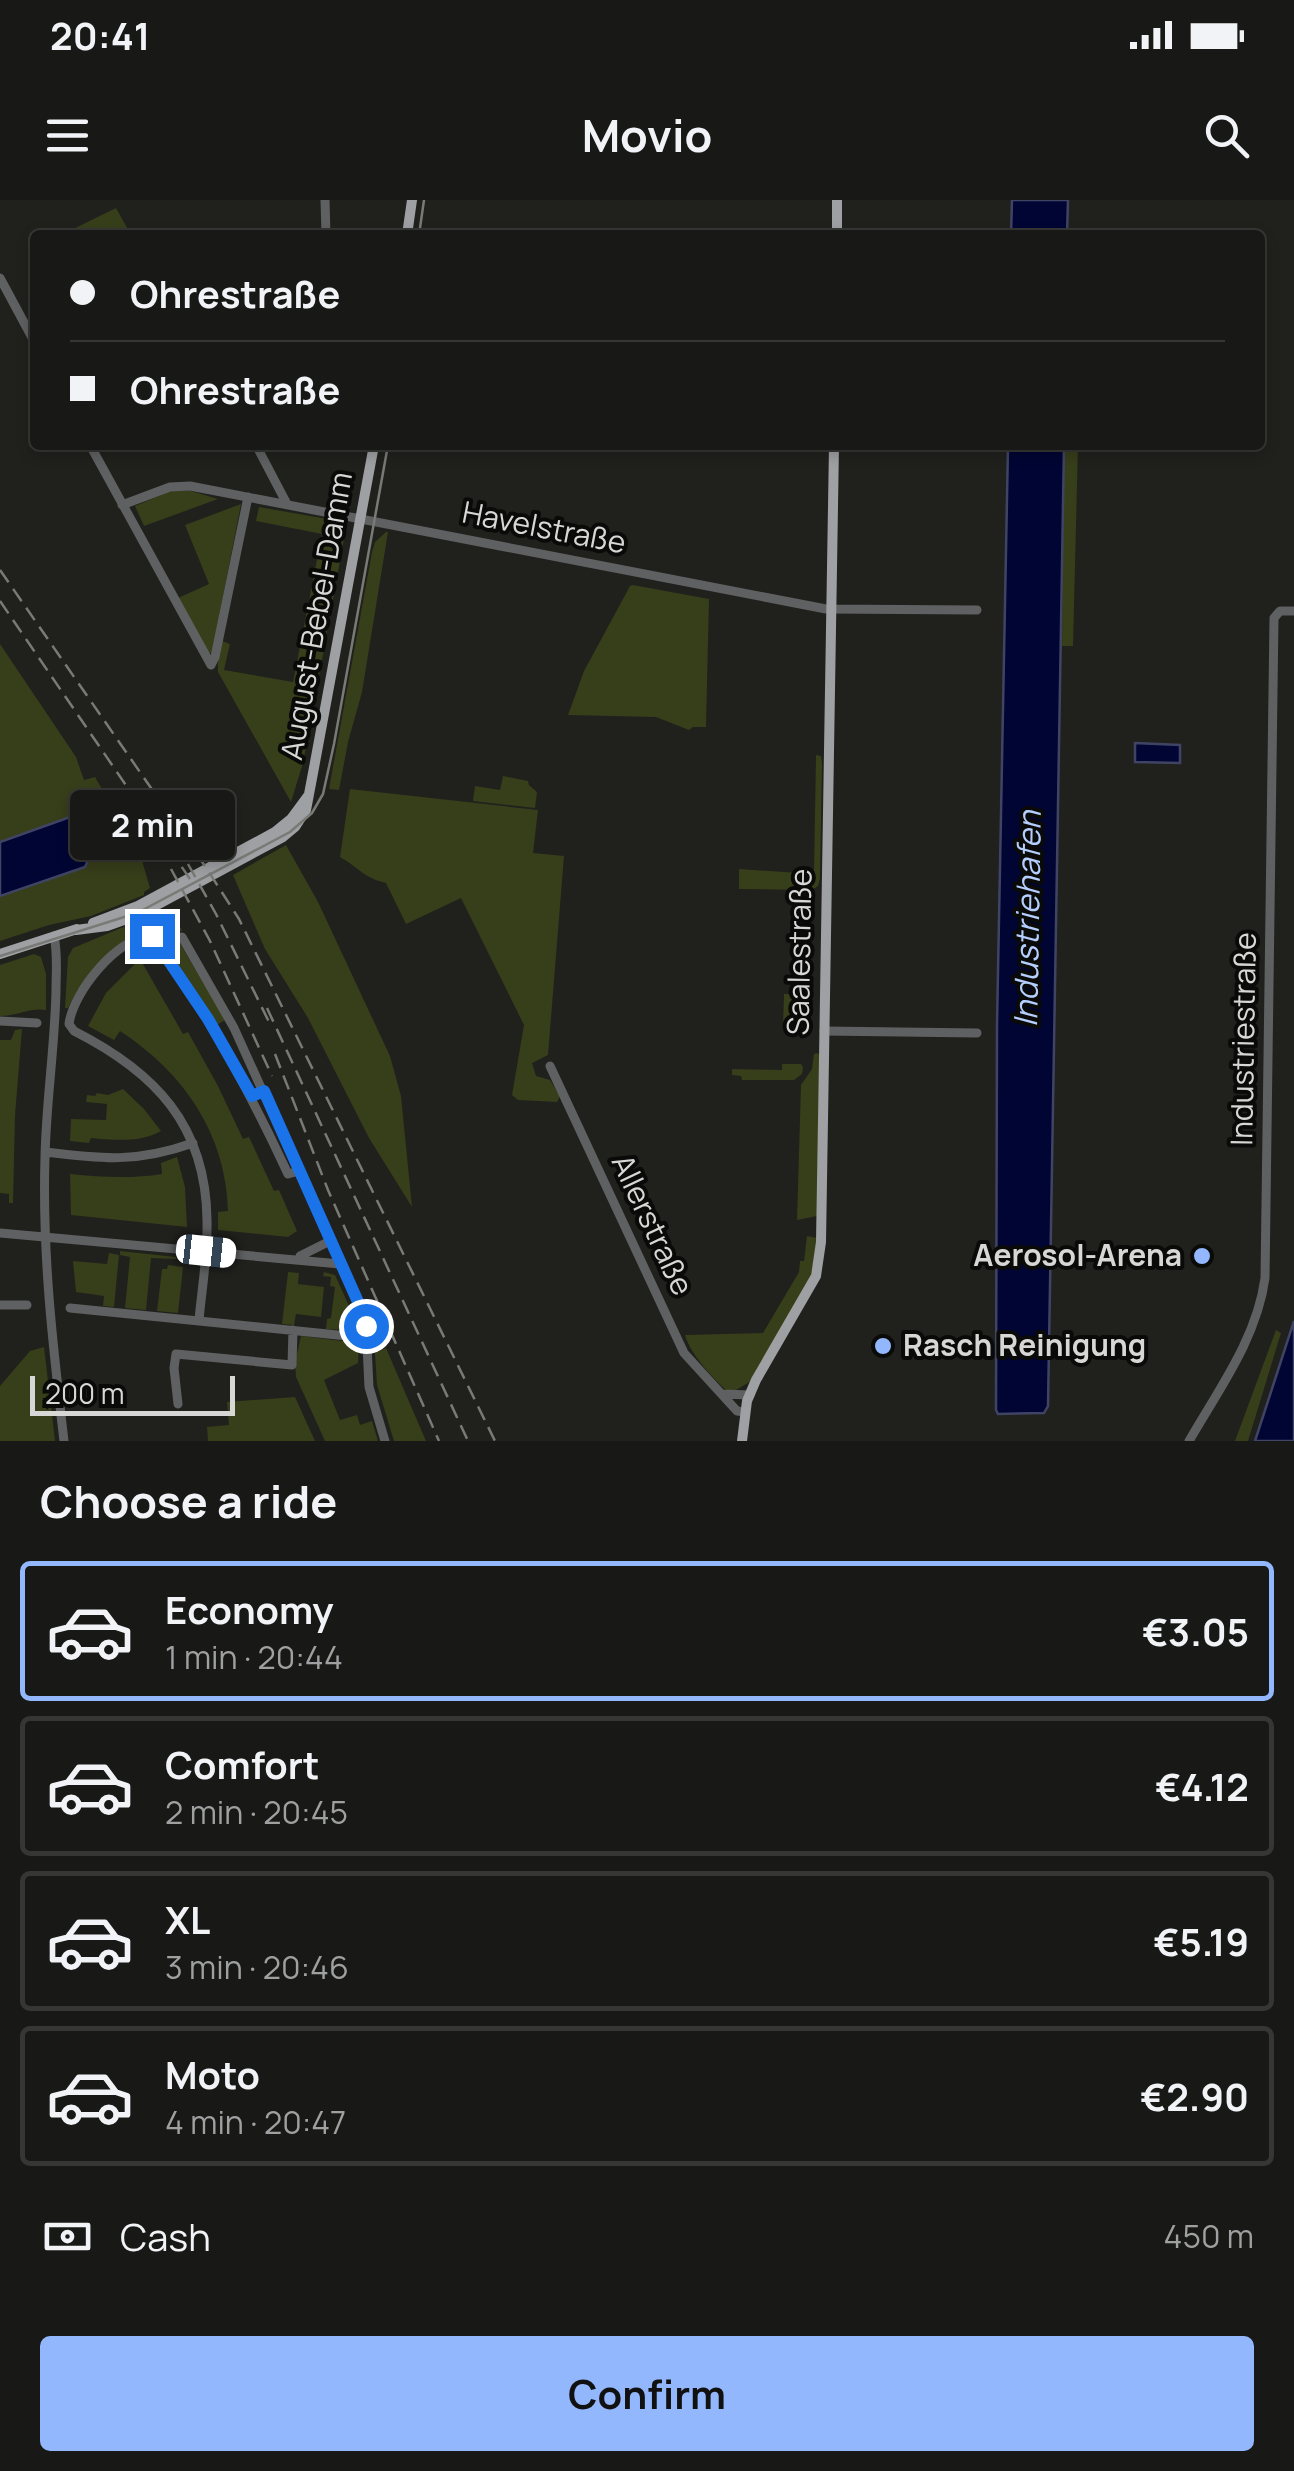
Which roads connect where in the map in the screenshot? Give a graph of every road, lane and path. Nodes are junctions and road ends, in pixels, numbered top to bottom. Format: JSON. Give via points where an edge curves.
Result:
{"nodes":[{"id":1,"x":326,"y":200,"type":"edge"},
{"id":2,"x":412,"y":200,"type":"edge"},
{"id":3,"x":837,"y":200,"type":"edge"},
{"id":4,"x":326,"y":230,"type":"edge"},
{"id":5,"x":408,"y":230,"type":"edge"},
{"id":6,"x":837,"y":230,"type":"edge"},
{"id":7,"x":0,"y":278,"type":"edge"},
{"id":8,"x":30,"y":325,"type":"edge"},
{"id":9,"x":93,"y":450,"type":"edge"},
{"id":10,"x":259,"y":450,"type":"edge"},
{"id":11,"x":373,"y":450,"type":"edge"},
{"id":12,"x":834,"y":450,"type":"edge"},
{"id":13,"x":248,"y":497,"type":"junction"},
{"id":14,"x":122,"y":504,"type":"junction"},
{"id":15,"x":288,"y":504,"type":"junction"},
{"id":16,"x":360,"y":519,"type":"junction"},
{"id":17,"x":831,"y":609,"type":"junction"},
{"id":18,"x":977,"y":610,"type":"dead end"},
{"id":19,"x":1294,"y":611,"type":"edge"},
{"id":20,"x":54,"y":936,"type":"junction"},
{"id":21,"x":182,"y":937,"type":"dead end"},
{"id":22,"x":0,"y":954,"type":"edge"},
{"id":23,"x":0,"y":1021,"type":"edge"},
{"id":24,"x":36,"y":1023,"type":"dead end"},
{"id":25,"x":824,"y":1031,"type":"junction"},
{"id":26,"x":978,"y":1034,"type":"dead end"},
{"id":27,"x":550,"y":1066,"type":"dead end"},
{"id":28,"x":264,"y":1091,"type":"junction"},
{"id":29,"x":252,"y":1096,"type":"junction"},
{"id":30,"x":193,"y":1144,"type":"junction"},
{"id":31,"x":45,"y":1152,"type":"junction"},
{"id":32,"x":299,"y":1171,"type":"junction"},
{"id":33,"x":0,"y":1232,"type":"edge"},
{"id":34,"x":45,"y":1236,"type":"junction"},
{"id":35,"x":330,"y":1242,"type":"junction"},
{"id":36,"x":206,"y":1251,"type":"junction"},
{"id":37,"x":298,"y":1260,"type":"junction"},
{"id":38,"x":340,"y":1264,"type":"junction"},
{"id":39,"x":0,"y":1305,"type":"edge"},
{"id":40,"x":27,"y":1305,"type":"dead end"},
{"id":41,"x":70,"y":1308,"type":"dead end"},
{"id":42,"x":199,"y":1320,"type":"junction"},
{"id":43,"x":294,"y":1330,"type":"junction"},
{"id":44,"x":367,"y":1338,"type":"junction"},
{"id":45,"x":723,"y":1394,"type":"junction"},
{"id":46,"x":750,"y":1394,"type":"junction"},
{"id":47,"x":178,"y":1404,"type":"dead end"},
{"id":48,"x":745,"y":1412,"type":"junction"},
{"id":49,"x":64,"y":1441,"type":"edge"},
{"id":50,"x":385,"y":1441,"type":"edge"},
{"id":51,"x":742,"y":1441,"type":"edge"},
{"id":52,"x":1189,"y":1441,"type":"edge"}],
"edges":[{"from":1,"to":4,"type":"street"},
{"from":2,"to":5,"type":"main road"},
{"from":3,"to":6,"type":"main road"},
{"from":7,"to":8,"type":"street"},
{"from":9,"to":14,"type":"street"},
{"from":10,"to":15,"type":"street"},
{"from":11,"to":16,"type":"main road","name":"August-Bebel-Damm"},
{"from":12,"to":17,"type":"main road","name":"Saalestraße"},
{"from":13,"to":14,"type":"street","name":"Havelstraße","via":[[178,485]]},
{"from":13,"to":14,"type":"street","via":[[211,665]]},
{"from":13,"to":15,"type":"street","name":"Havelstraße"},
{"from":15,"to":16,"type":"street","name":"Havelstraße"},
{"from":16,"to":17,"type":"street","name":"Havelstraße"},
{"from":16,"to":20,"type":"main road","name":"August-Bebel-Damm","via":[[306,810],[279,840],[121,922]]},
{"from":17,"to":18,"type":"street","name":"Havelstraße"},
{"from":17,"to":25,"type":"main road","name":"Saalestraße"},
{"from":19,"to":52,"type":"street","name":"Industriestraße","via":[[1278,611],[1274,618],[1265,1278],[1250,1334]]},
{"from":20,"to":22,"type":"main road"},
{"from":20,"to":31,"type":"street","via":[[56,1012]]},
{"from":21,"to":28,"type":"street"},
{"from":23,"to":24,"type":"street"},
{"from":25,"to":26,"type":"street"},
{"from":25,"to":46,"type":"main road","name":"Saalestraße","via":[[816,1276]]},
{"from":27,"to":45,"type":"street","name":"Allerstraße","via":[[682,1348]]},
{"from":28,"to":29,"type":"street"},
{"from":28,"to":32,"type":"street"},
{"from":29,"to":30,"type":"street","via":[[152,936],[136,939],[108,960],[71,1014],[72,1030],[120,1057],[160,1092]]},
{"from":29,"to":32,"type":"street","via":[[288,1174]]},
{"from":30,"to":31,"type":"street","via":[[132,1159]]},
{"from":30,"to":36,"type":"street","via":[[206,1193]]},
{"from":31,"to":34,"type":"street"},
{"from":32,"to":35,"type":"street"},
{"from":33,"to":34,"type":"street"},
{"from":34,"to":36,"type":"street"},
{"from":34,"to":49,"type":"street"},
{"from":35,"to":37,"type":"street"},
{"from":35,"to":38,"type":"street"},
{"from":36,"to":37,"type":"street"},
{"from":36,"to":42,"type":"street"},
{"from":37,"to":38,"type":"street"},
{"from":38,"to":44,"type":"street"},
{"from":39,"to":40,"type":"street"},
{"from":41,"to":42,"type":"street"},
{"from":42,"to":43,"type":"street"},
{"from":43,"to":44,"type":"street"},
{"from":43,"to":47,"type":"street","via":[[292,1366],[176,1354]]},
{"from":44,"to":50,"type":"street","via":[[370,1387]]},
{"from":45,"to":46,"type":"street"},
{"from":45,"to":48,"type":"street","name":"Allerstraße"},
{"from":46,"to":48,"type":"main road","name":"Saalestraße"},
{"from":48,"to":51,"type":"main road","name":"Saalestraße"}]}
